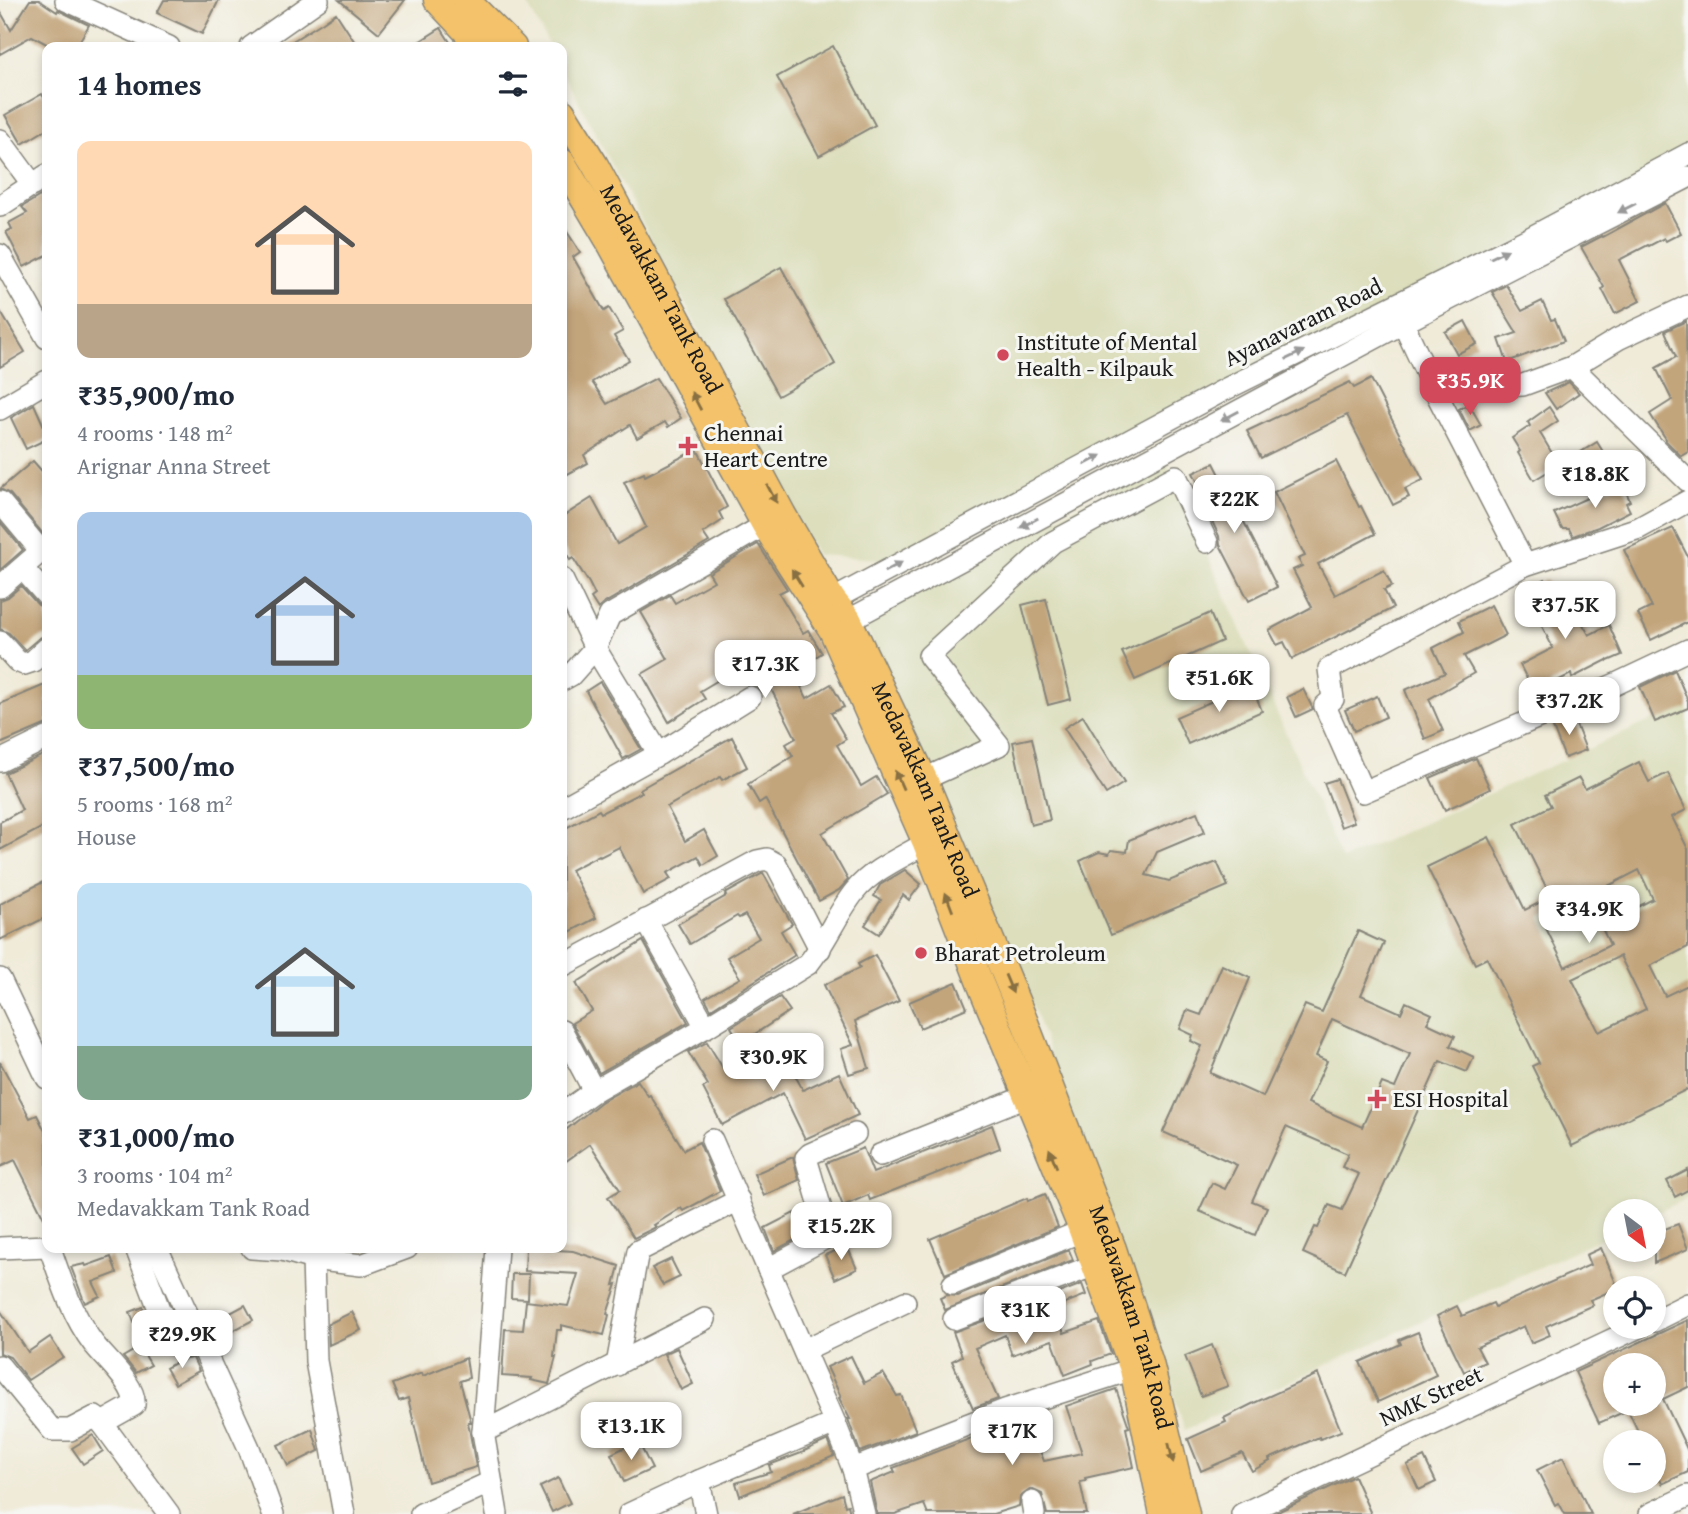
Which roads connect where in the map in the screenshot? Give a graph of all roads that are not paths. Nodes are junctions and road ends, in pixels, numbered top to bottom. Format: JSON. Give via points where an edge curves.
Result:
{"nodes":[{"id":1,"x":66,"y":0,"type":"edge"},
{"id":2,"x":318,"y":0,"type":"edge"},
{"id":3,"x":437,"y":0,"type":"edge"},
{"id":4,"x":466,"y":0,"type":"edge"},
{"id":5,"x":158,"y":42,"type":"edge"},
{"id":6,"x":258,"y":42,"type":"edge"},
{"id":7,"x":476,"y":42,"type":"edge"},
{"id":8,"x":508,"y":42,"type":"edge"},
{"id":9,"x":567,"y":120,"type":"edge"},
{"id":10,"x":0,"y":140,"type":"edge"},
{"id":11,"x":1688,"y":154,"type":"edge"},
{"id":12,"x":567,"y":170,"type":"edge"},
{"id":13,"x":1688,"y":177,"type":"edge"},
{"id":14,"x":40,"y":180,"type":"edge"},
{"id":15,"x":0,"y":206,"type":"edge"},
{"id":16,"x":0,"y":255,"type":"edge"},
{"id":17,"x":1688,"y":306,"type":"edge"},
{"id":18,"x":1403,"y":323,"type":"junction"},
{"id":19,"x":42,"y":329,"type":"edge"},
{"id":20,"x":1572,"y":367,"type":"junction"},
{"id":21,"x":42,"y":384,"type":"edge"},
{"id":22,"x":1434,"y":389,"type":"junction"},
{"id":23,"x":0,"y":409,"type":"edge"},
{"id":24,"x":1688,"y":481,"type":"edge"},
{"id":25,"x":1688,"y":501,"type":"edge"},
{"id":26,"x":0,"y":502,"type":"edge"},
{"id":27,"x":765,"y":525,"type":"junction"},
{"id":28,"x":1207,"y":542,"type":"dead end"},
{"id":29,"x":42,"y":547,"type":"edge"},
{"id":30,"x":42,"y":551,"type":"edge"},
{"id":31,"x":1525,"y":565,"type":"junction"},
{"id":32,"x":23,"y":569,"type":"junction"},
{"id":33,"x":0,"y":587,"type":"edge"},
{"id":34,"x":567,"y":589,"type":"edge"},
{"id":35,"x":42,"y":590,"type":"edge"},
{"id":36,"x":832,"y":614,"type":"junction"},
{"id":37,"x":0,"y":642,"type":"edge"},
{"id":38,"x":595,"y":648,"type":"junction"},
{"id":39,"x":1688,"y":650,"type":"edge"},
{"id":40,"x":42,"y":653,"type":"edge"},
{"id":41,"x":567,"y":677,"type":"edge"},
{"id":42,"x":750,"y":697,"type":"dead end"},
{"id":43,"x":42,"y":740,"type":"edge"},
{"id":44,"x":659,"y":754,"type":"junction"},
{"id":45,"x":0,"y":761,"type":"edge"},
{"id":46,"x":924,"y":779,"type":"junction"},
{"id":47,"x":567,"y":805,"type":"edge"},
{"id":48,"x":926,"y":843,"type":"junction"},
{"id":49,"x":646,"y":920,"type":"junction"},
{"id":50,"x":820,"y":949,"type":"junction"},
{"id":51,"x":567,"y":964,"type":"edge"},
{"id":52,"x":0,"y":979,"type":"edge"},
{"id":53,"x":706,"y":1027,"type":"junction"},
{"id":54,"x":567,"y":1040,"type":"edge"},
{"id":55,"x":42,"y":1067,"type":"edge"},
{"id":56,"x":594,"y":1091,"type":"junction"},
{"id":57,"x":1027,"y":1096,"type":"junction"},
{"id":58,"x":567,"y":1110,"type":"edge"},
{"id":59,"x":855,"y":1134,"type":"dead end"},
{"id":60,"x":712,"y":1140,"type":"dead end"},
{"id":61,"x":880,"y":1155,"type":"dead end"},
{"id":62,"x":739,"y":1200,"type":"junction"},
{"id":63,"x":1082,"y":1231,"type":"junction"},
{"id":64,"x":42,"y":1247,"type":"edge"},
{"id":65,"x":0,"y":1248,"type":"edge"},
{"id":66,"x":51,"y":1253,"type":"edge"},
{"id":67,"x":138,"y":1253,"type":"edge"},
{"id":68,"x":159,"y":1253,"type":"edge"},
{"id":69,"x":295,"y":1253,"type":"edge"},
{"id":70,"x":393,"y":1253,"type":"edge"},
{"id":71,"x":497,"y":1253,"type":"edge"},
{"id":72,"x":313,"y":1259,"type":"junction"},
{"id":73,"x":1095,"y":1265,"type":"junction"},
{"id":74,"x":768,"y":1269,"type":"junction"},
{"id":75,"x":953,"y":1284,"type":"dead end"},
{"id":76,"x":905,"y":1302,"type":"dead end"},
{"id":77,"x":1688,"y":1304,"type":"edge"},
{"id":78,"x":1666,"y":1315,"type":"edge"},
{"id":79,"x":705,"y":1319,"type":"dead end"},
{"id":80,"x":954,"y":1319,"type":"dead end"},
{"id":81,"x":1613,"y":1339,"type":"edge"},
{"id":82,"x":198,"y":1340,"type":"junction"},
{"id":83,"x":804,"y":1350,"type":"junction"},
{"id":84,"x":617,"y":1365,"type":"junction"},
{"id":85,"x":0,"y":1366,"type":"edge"},
{"id":86,"x":1133,"y":1369,"type":"junction"},
{"id":87,"x":102,"y":1423,"type":"junction"},
{"id":88,"x":835,"y":1423,"type":"junction"},
{"id":89,"x":483,"y":1432,"type":"junction"},
{"id":90,"x":853,"y":1469,"type":"junction"},
{"id":91,"x":699,"y":1481,"type":"junction"},
{"id":92,"x":491,"y":1482,"type":"junction"},
{"id":93,"x":1688,"y":1496,"type":"edge"},
{"id":94,"x":169,"y":1514,"type":"edge"},
{"id":95,"x":273,"y":1514,"type":"edge"},
{"id":96,"x":344,"y":1514,"type":"edge"},
{"id":97,"x":421,"y":1514,"type":"edge"},
{"id":98,"x":497,"y":1514,"type":"edge"},
{"id":99,"x":629,"y":1514,"type":"edge"},
{"id":100,"x":706,"y":1514,"type":"edge"},
{"id":101,"x":864,"y":1514,"type":"edge"},
{"id":102,"x":1163,"y":1514,"type":"edge"},
{"id":103,"x":1186,"y":1514,"type":"edge"},
{"id":104,"x":1242,"y":1514,"type":"edge"},
{"id":105,"x":1650,"y":1514,"type":"edge"}],
"edges":[{"from":1,"to":5,"type":"street"},
{"from":2,"to":6,"type":"street"},
{"from":3,"to":7,"type":"main road"},
{"from":4,"to":8,"type":"main road"},
{"from":9,"to":36,"type":"main road","name":"Medavakkam Tank Road","one_way":true,"via":[[783,515]]},
{"from":10,"to":14,"type":"street"},
{"from":36,"to":11,"type":"street","name":"Ayanavaram Road","one_way":true,"via":[[1224,390]]},
{"from":27,"to":12,"type":"main road","name":"Medavakkam Tank Road","one_way":true},
{"from":13,"to":18,"type":"street","name":"Ayanavaram Road","one_way":true},
{"from":14,"to":15,"type":"street"},
{"from":16,"to":19,"type":"street"},
{"from":17,"to":20,"type":"street"},
{"from":18,"to":22,"type":"street"},
{"from":18,"to":36,"type":"street","name":"Ayanavaram Road","one_way":true},
{"from":20,"to":22,"type":"street","via":[[1523,385]]},
{"from":20,"to":24,"type":"street"},
{"from":21,"to":23,"type":"street"},
{"from":22,"to":31,"type":"street"},
{"from":25,"to":31,"type":"street","via":[[1639,528]]},
{"from":26,"to":29,"type":"street"},
{"from":36,"to":27,"type":"main road","name":"Medavakkam Tank Road","one_way":true},
{"from":27,"to":38,"type":"street","via":[[610,615]]},
{"from":28,"to":46,"type":"street","via":[[1177,476],[1053,541],[929,656],[999,745]]},
{"from":30,"to":32,"type":"street"},
{"from":31,"to":39,"type":"street","via":[[1328,669],[1332,699],[1325,706],[1363,792]]},
{"from":32,"to":33,"type":"street"},
{"from":32,"to":35,"type":"street"},
{"from":34,"to":38,"type":"street"},
{"from":36,"to":46,"type":"main road","name":"Medavakkam Tank Road"},
{"from":48,"to":36,"type":"main road","name":"Medavakkam Tank Road","one_way":true},
{"from":37,"to":40,"type":"street","via":[[24,664]]},
{"from":38,"to":41,"type":"street"},
{"from":38,"to":44,"type":"street"},
{"from":42,"to":44,"type":"street"},
{"from":43,"to":45,"type":"street"},
{"from":44,"to":47,"type":"street"},
{"from":46,"to":103,"type":"main road","name":"Medavakkam Tank Road","one_way":true,"via":[[1113,1248],[1150,1363]]},
{"from":48,"to":50,"type":"street","via":[[875,873],[855,891]]},
{"from":57,"to":48,"type":"main road","name":"Medavakkam Tank Road","one_way":true},
{"from":49,"to":50,"type":"street","via":[[767,859],[776,864]]},
{"from":49,"to":51,"type":"street"},
{"from":49,"to":53,"type":"street"},
{"from":50,"to":53,"type":"street","via":[[808,964]]},
{"from":52,"to":55,"type":"street"},
{"from":53,"to":56,"type":"street"},
{"from":54,"to":56,"type":"street"},
{"from":56,"to":58,"type":"street"},
{"from":57,"to":61,"type":"street"},
{"from":63,"to":57,"type":"main road","name":"Medavakkam Tank Road","one_way":true},
{"from":59,"to":74,"type":"street","via":[[806,1158],[828,1233]]},
{"from":60,"to":62,"type":"street"},
{"from":62,"to":74,"type":"street"},
{"from":62,"to":84,"type":"street","via":[[638,1251]]},
{"from":63,"to":73,"type":"main road","name":"Medavakkam Tank Road"},
{"from":63,"to":75,"type":"street"},
{"from":64,"to":65,"type":"street"},
{"from":66,"to":87,"type":"street","via":[[67,1296],[92,1342],[135,1396],[130,1409]]},
{"from":67,"to":82,"type":"street","via":[[179,1347]]},
{"from":68,"to":82,"type":"street"},
{"from":69,"to":72,"type":"street"},
{"from":70,"to":72,"type":"street","via":[[361,1265]]},
{"from":71,"to":89,"type":"street"},
{"from":72,"to":96,"type":"street","via":[[316,1361]]},
{"from":73,"to":80,"type":"street"},
{"from":73,"to":86,"type":"main road","name":"Medavakkam Tank Road"},
{"from":74,"to":83,"type":"street"},
{"from":76,"to":83,"type":"street"},
{"from":77,"to":78,"type":"street"},
{"from":79,"to":84,"type":"street"},
{"from":81,"to":104,"type":"street","name":"NMK Street"},
{"from":82,"to":95,"type":"street","via":[[249,1448]]},
{"from":83,"to":88,"type":"street"},
{"from":84,"to":89,"type":"street"},
{"from":85,"to":87,"type":"street","via":[[52,1430],[70,1430],[95,1417]]},
{"from":86,"to":90,"type":"street","via":[[1004,1410]]},
{"from":86,"to":102,"type":"main road","name":"Medavakkam Tank Road"},
{"from":87,"to":94,"type":"street"},
{"from":88,"to":90,"type":"street"},
{"from":88,"to":91,"type":"street"},
{"from":89,"to":92,"type":"street"},
{"from":90,"to":101,"type":"street"},
{"from":91,"to":99,"type":"street"},
{"from":91,"to":100,"type":"street"},
{"from":92,"to":97,"type":"street"},
{"from":92,"to":98,"type":"street"},
{"from":93,"to":105,"type":"street"}]}
